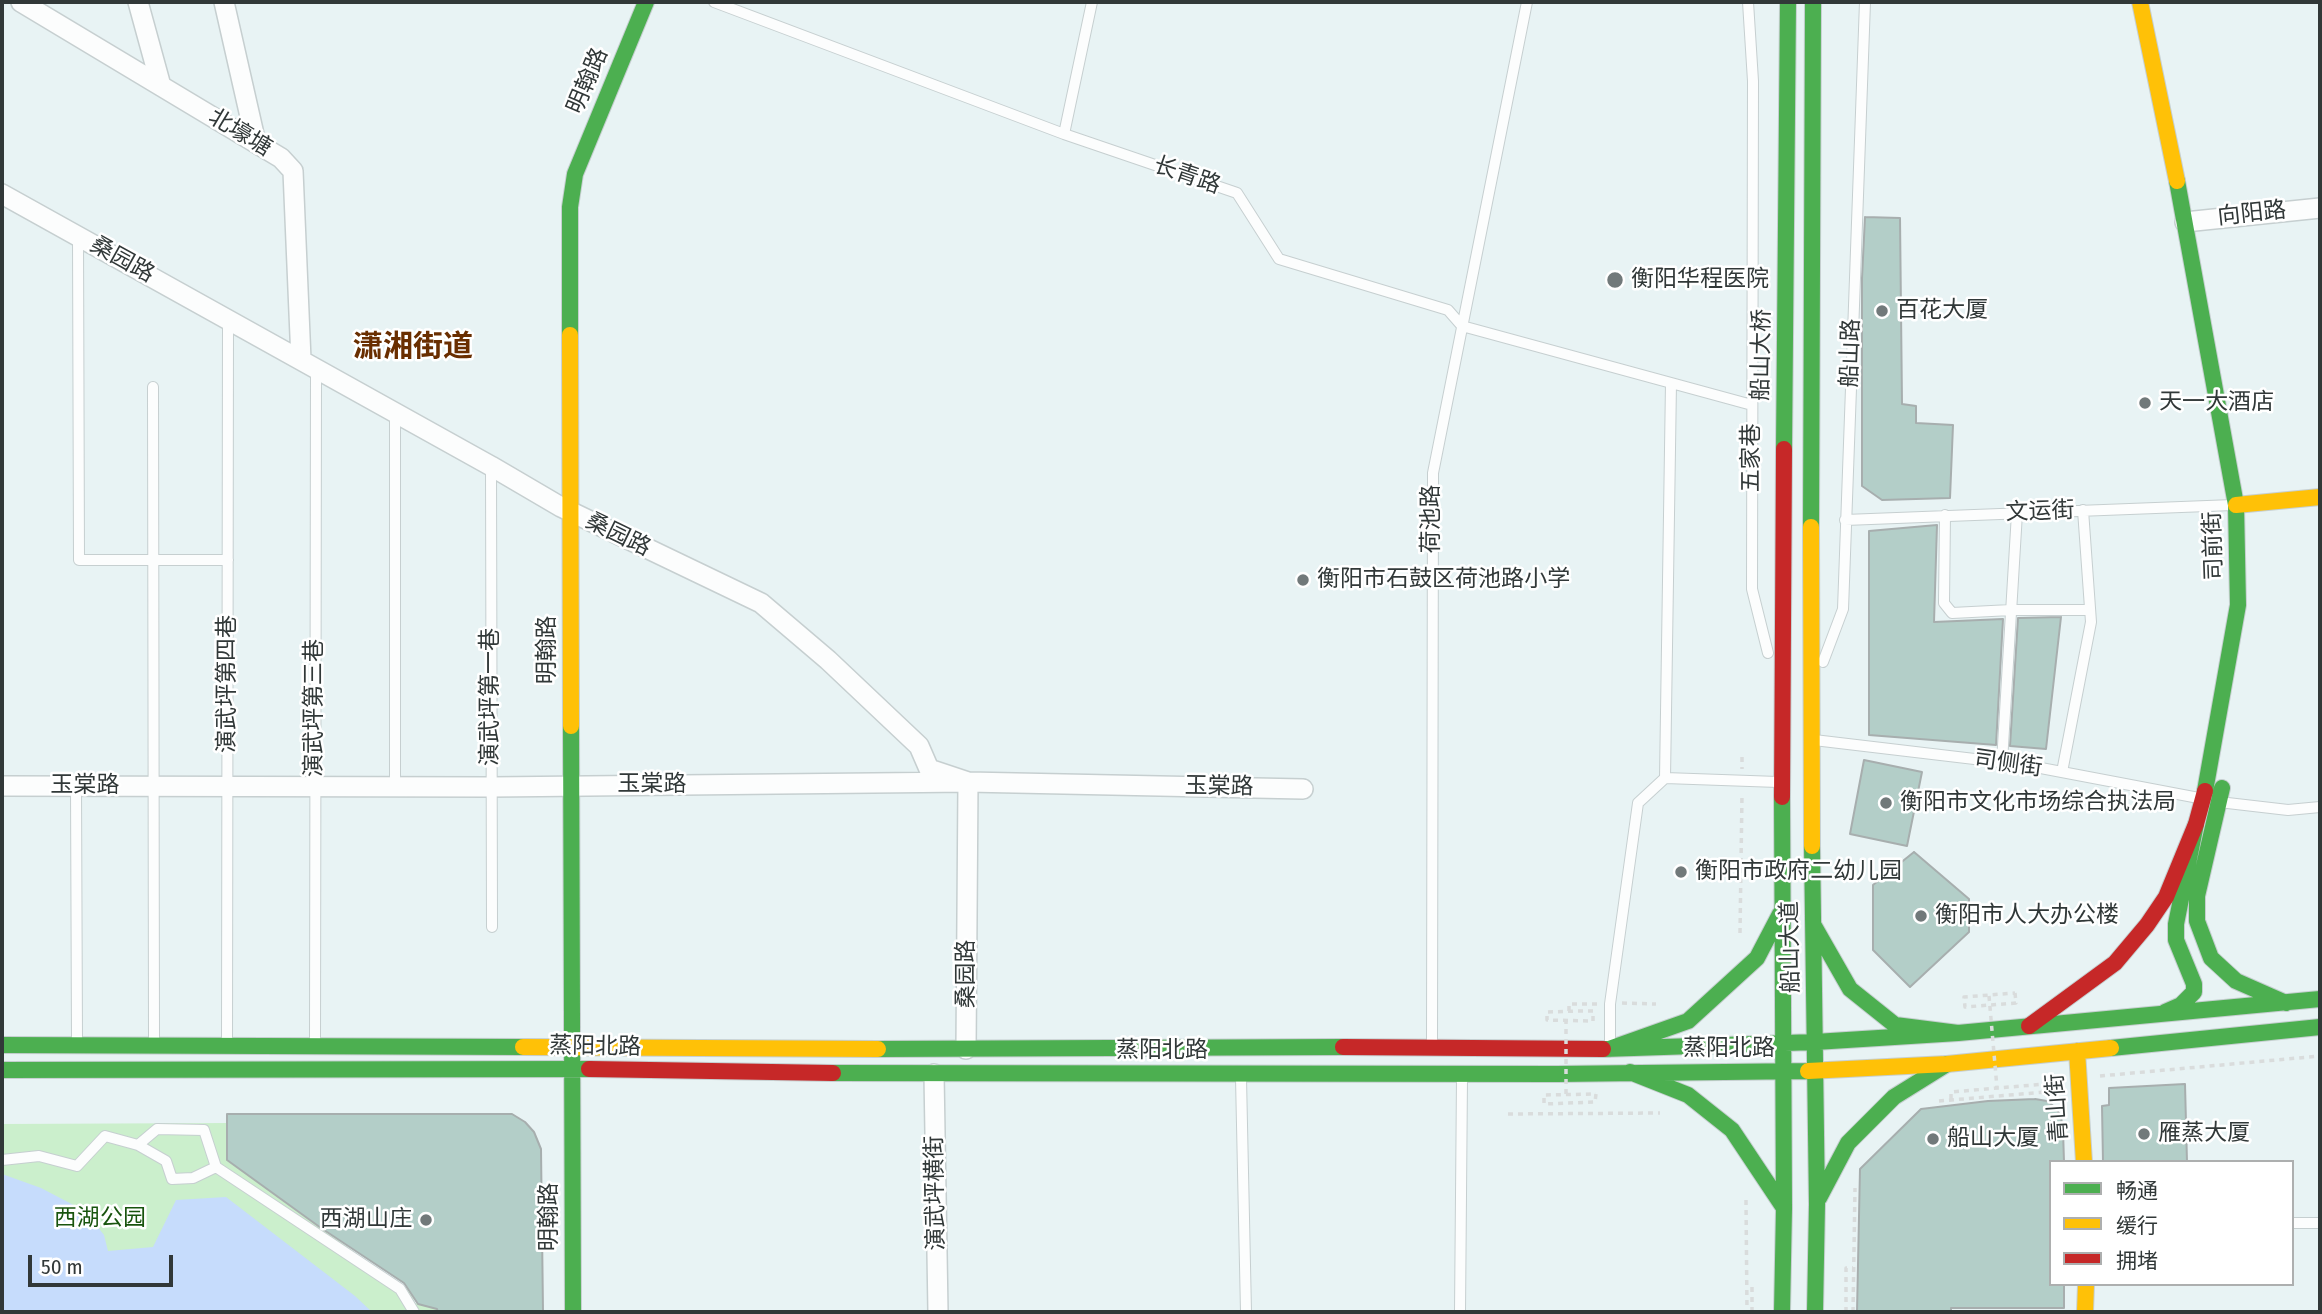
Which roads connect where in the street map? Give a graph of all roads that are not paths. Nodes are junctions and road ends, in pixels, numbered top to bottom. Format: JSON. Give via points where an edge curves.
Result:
{"nodes":[{"id":1,"x":21,"y":2,"type":"edge"},
{"id":2,"x":54,"y":2,"type":"edge"},
{"id":3,"x":138,"y":2,"type":"edge"},
{"id":4,"x":224,"y":2,"type":"edge"},
{"id":5,"x":636,"y":2,"type":"edge"},
{"id":6,"x":646,"y":2,"type":"edge"},
{"id":7,"x":714,"y":2,"type":"edge"},
{"id":8,"x":1092,"y":2,"type":"edge"},
{"id":9,"x":1527,"y":2,"type":"edge"},
{"id":10,"x":1748,"y":2,"type":"edge"},
{"id":11,"x":1788,"y":2,"type":"edge"},
{"id":12,"x":1813,"y":2,"type":"edge"},
{"id":13,"x":1865,"y":2,"type":"edge"},
{"id":14,"x":2140,"y":2,"type":"edge"},
{"id":15,"x":2153,"y":2,"type":"edge"},
{"id":16,"x":60,"y":25,"type":"junction"},
{"id":17,"x":161,"y":86,"type":"junction"},
{"id":18,"x":1064,"y":134,"type":"junction"},
{"id":19,"x":256,"y":143,"type":"junction"},
{"id":20,"x":2,"y":194,"type":"edge"},
{"id":21,"x":2320,"y":208,"type":"edge"},
{"id":22,"x":2191,"y":221,"type":"junction"},
{"id":23,"x":78,"y":236,"type":"junction"},
{"id":24,"x":228,"y":320,"type":"junction"},
{"id":25,"x":1462,"y":326,"type":"junction"},
{"id":26,"x":309,"y":364,"type":"junction"},
{"id":27,"x":1671,"y":383,"type":"junction"},
{"id":28,"x":153,"y":387,"type":"dead end"},
{"id":29,"x":1752,"y":405,"type":"junction"},
{"id":30,"x":395,"y":412,"type":"junction"},
{"id":31,"x":491,"y":466,"type":"junction"},
{"id":32,"x":2320,"y":497,"type":"edge"},
{"id":33,"x":2242,"y":504,"type":"junction"},
{"id":34,"x":566,"y":510,"type":"junction"},
{"id":35,"x":2083,"y":510,"type":"junction"},
{"id":36,"x":2017,"y":513,"type":"junction"},
{"id":37,"x":1945,"y":516,"type":"junction"},
{"id":38,"x":1845,"y":520,"type":"junction"},
{"id":39,"x":153,"y":560,"type":"junction"},
{"id":40,"x":228,"y":560,"type":"junction"},
{"id":41,"x":1782,"y":582,"type":"joint"},
{"id":42,"x":2011,"y":610,"type":"junction"},
{"id":43,"x":2090,"y":610,"type":"junction"},
{"id":44,"x":1810,"y":699,"type":"junction"},
{"id":45,"x":1781,"y":702,"type":"junction"},
{"id":46,"x":1811,"y":739,"type":"junction"},
{"id":47,"x":2001,"y":762,"type":"junction"},
{"id":48,"x":2062,"y":772,"type":"junction"},
{"id":49,"x":1665,"y":778,"type":"junction"},
{"id":50,"x":968,"y":782,"type":"junction"},
{"id":51,"x":1782,"y":782,"type":"junction"},
{"id":52,"x":2,"y":786,"type":"edge"},
{"id":53,"x":76,"y":786,"type":"junction"},
{"id":54,"x":153,"y":786,"type":"junction"},
{"id":55,"x":227,"y":786,"type":"junction"},
{"id":56,"x":315,"y":786,"type":"junction"},
{"id":57,"x":567,"y":786,"type":"junction"},
{"id":58,"x":396,"y":787,"type":"junction"},
{"id":59,"x":492,"y":787,"type":"junction"},
{"id":60,"x":1303,"y":789,"type":"dead end"},
{"id":61,"x":2212,"y":800,"type":"junction"},
{"id":62,"x":2320,"y":807,"type":"edge"},
{"id":63,"x":2196,"y":824,"type":"junction"},
{"id":64,"x":1783,"y":909,"type":"junction"},
{"id":65,"x":1813,"y":923,"type":"junction"},
{"id":66,"x":492,"y":927,"type":"dead end"},
{"id":67,"x":2320,"y":999,"type":"edge"},
{"id":68,"x":2286,"y":1003,"type":"junction"},
{"id":69,"x":2161,"y":1014,"type":"junction"},
{"id":70,"x":2029,"y":1026,"type":"junction"},
{"id":71,"x":2320,"y":1027,"type":"edge"},
{"id":72,"x":1958,"y":1033,"type":"junction"},
{"id":73,"x":1783,"y":1042,"type":"junction"},
{"id":74,"x":1815,"y":1042,"type":"junction"},
{"id":75,"x":2,"y":1045,"type":"edge"},
{"id":76,"x":77,"y":1046,"type":"junction"},
{"id":77,"x":154,"y":1046,"type":"junction"},
{"id":78,"x":1432,"y":1046,"type":"junction"},
{"id":79,"x":227,"y":1047,"type":"junction"},
{"id":80,"x":315,"y":1047,"type":"junction"},
{"id":81,"x":567,"y":1048,"type":"junction"},
{"id":82,"x":967,"y":1049,"type":"junction"},
{"id":83,"x":1609,"y":1049,"type":"junction"},
{"id":84,"x":2077,"y":1051,"type":"junction"},
{"id":85,"x":1947,"y":1064,"type":"junction"},
{"id":86,"x":567,"y":1069,"type":"junction"},
{"id":87,"x":2,"y":1070,"type":"edge"},
{"id":88,"x":1783,"y":1071,"type":"junction"},
{"id":89,"x":1815,"y":1071,"type":"junction"},
{"id":90,"x":1630,"y":1072,"type":"junction"},
{"id":91,"x":934,"y":1074,"type":"junction"},
{"id":92,"x":1241,"y":1074,"type":"junction"},
{"id":93,"x":1462,"y":1074,"type":"junction"},
{"id":94,"x":138,"y":1145,"type":"junction"},
{"id":95,"x":2,"y":1160,"type":"edge"},
{"id":96,"x":2084,"y":1160,"type":"edge"},
{"id":97,"x":216,"y":1167,"type":"junction"},
{"id":98,"x":1817,"y":1203,"type":"junction"},
{"id":99,"x":1784,"y":1208,"type":"junction"},
{"id":100,"x":2294,"y":1223,"type":"edge"},
{"id":101,"x":2320,"y":1223,"type":"edge"},
{"id":102,"x":2086,"y":1286,"type":"edge"},
{"id":103,"x":414,"y":1312,"type":"edge"},
{"id":104,"x":563,"y":1312,"type":"edge"},
{"id":105,"x":573,"y":1312,"type":"edge"},
{"id":106,"x":938,"y":1312,"type":"edge"},
{"id":107,"x":1246,"y":1312,"type":"edge"},
{"id":108,"x":1460,"y":1312,"type":"edge"},
{"id":109,"x":1782,"y":1312,"type":"edge"},
{"id":110,"x":1815,"y":1312,"type":"edge"},
{"id":111,"x":2085,"y":1312,"type":"edge"}],
"edges":[{"from":1,"to":16,"type":"street","name":"北壕塘"},
{"from":2,"to":16,"type":"street"},
{"from":3,"to":17,"type":"street"},
{"from":4,"to":19,"type":"street"},
{"from":5,"to":34,"type":"main road","name":"明翰路","via":[[565,172],[561,208]]},
{"from":6,"to":34,"type":"main road","name":"明翰路","via":[[575,174],[570,207]]},
{"from":7,"to":18,"type":"lane","name":"长青路"},
{"from":8,"to":18,"type":"lane"},
{"from":9,"to":25,"type":"lane","name":"荷池路"},
{"from":10,"to":29,"type":"lane","name":"五家巷","via":[[1753,81]]},
{"from":11,"to":41,"type":"main road","name":"船山大桥"},
{"from":12,"to":44,"type":"main road","name":"船山大道"},
{"from":13,"to":38,"type":"lane","name":"船山路"},
{"from":14,"to":22,"type":"main road","name":"司前街"},
{"from":15,"to":22,"type":"main road","name":"司前街"},
{"from":16,"to":17,"type":"street","name":"北壕塘"},
{"from":17,"to":19,"type":"street","name":"北壕塘"},
{"from":18,"to":25,"type":"lane","name":"长青路","via":[[1237,193],[1279,259],[1448,310]]},
{"from":19,"to":26,"type":"street","name":"北壕塘","via":[[293,171]]},
{"from":20,"to":23,"type":"street","name":"桑园路"},
{"from":21,"to":22,"type":"street","name":"向阳路"},
{"from":22,"to":33,"type":"main road","name":"司前街"},
{"from":23,"to":24,"type":"street","name":"桑园路"},
{"from":23,"to":39,"type":"lane","via":[[79,560]]},
{"from":24,"to":26,"type":"street","name":"桑园路"},
{"from":24,"to":40,"type":"lane","name":"演武坪第四巷"},
{"from":25,"to":27,"type":"lane","name":"长青路"},
{"from":25,"to":78,"type":"lane","name":"荷池路","via":[[1433,473]]},
{"from":26,"to":30,"type":"street","name":"桑园路"},
{"from":26,"to":56,"type":"lane","name":"演武坪第三巷"},
{"from":27,"to":29,"type":"lane","name":"长青路"},
{"from":27,"to":49,"type":"lane"},
{"from":28,"to":39,"type":"lane"},
{"from":29,"to":45,"type":"lane","name":"五家巷","via":[[1752,589]]},
{"from":30,"to":31,"type":"street","name":"桑园路"},
{"from":30,"to":58,"type":"lane"},
{"from":31,"to":34,"type":"street","name":"桑园路"},
{"from":31,"to":59,"type":"lane","name":"演武坪第一巷"},
{"from":32,"to":33,"type":"main road"},
{"from":33,"to":35,"type":"lane","name":"文运街"},
{"from":33,"to":61,"type":"main road","name":"司前街","via":[[2238,605]]},
{"from":33,"to":61,"type":"main road","name":"司前街","via":[[2252,606],[2225,769]]},
{"from":34,"to":50,"type":"street","name":"桑园路","via":[[761,603],[919,746],[929,769]]},
{"from":34,"to":57,"type":"main road","name":"明翰路"},
{"from":35,"to":36,"type":"lane","name":"文运街"},
{"from":35,"to":43,"type":"lane"},
{"from":36,"to":37,"type":"lane","name":"文运街"},
{"from":36,"to":42,"type":"lane"},
{"from":37,"to":38,"type":"lane","name":"文运街"},
{"from":37,"to":42,"type":"lane","via":[[1944,603],[1952,613]]},
{"from":38,"to":44,"type":"lane","name":"船山路","via":[[1843,609]]},
{"from":39,"to":40,"type":"lane"},
{"from":39,"to":54,"type":"lane"},
{"from":40,"to":55,"type":"lane","name":"演武坪第四巷"},
{"from":41,"to":45,"type":"main road","name":"船山大道"},
{"from":42,"to":43,"type":"lane"},
{"from":42,"to":47,"type":"lane"},
{"from":43,"to":48,"type":"lane"},
{"from":44,"to":46,"type":"main road","name":"船山大道"},
{"from":45,"to":51,"type":"main road","name":"船山大道"},
{"from":46,"to":47,"type":"lane","name":"司侧街"},
{"from":46,"to":65,"type":"main road","name":"船山大道"},
{"from":47,"to":48,"type":"lane","name":"司侧街"},
{"from":48,"to":61,"type":"lane","name":"司侧街"},
{"from":49,"to":51,"type":"lane"},
{"from":49,"to":83,"type":"lane","via":[[1639,803],[1610,1004]]},
{"from":50,"to":57,"type":"street","name":"玉棠路"},
{"from":50,"to":60,"type":"street","name":"玉棠路"},
{"from":50,"to":82,"type":"street","name":"桑园路"},
{"from":51,"to":64,"type":"main road","name":"船山大道"},
{"from":52,"to":53,"type":"street","name":"玉棠路"},
{"from":53,"to":54,"type":"street","name":"玉棠路"},
{"from":53,"to":76,"type":"lane"},
{"from":54,"to":55,"type":"street","name":"玉棠路"},
{"from":54,"to":77,"type":"lane"},
{"from":55,"to":56,"type":"street","name":"玉棠路"},
{"from":55,"to":79,"type":"lane","name":"演武坪第四巷"},
{"from":56,"to":58,"type":"street","name":"玉棠路"},
{"from":56,"to":80,"type":"lane","name":"演武坪第三巷"},
{"from":57,"to":59,"type":"street","name":"玉棠路"},
{"from":57,"to":81,"type":"main road","name":"明翰路"},
{"from":58,"to":59,"type":"street","name":"玉棠路"},
{"from":59,"to":66,"type":"lane","name":"演武坪第一巷"},
{"from":61,"to":62,"type":"lane","name":"司侧街","via":[[2288,810]]},
{"from":61,"to":63,"type":"main road","name":"司前街"},
{"from":61,"to":68,"type":"main road","name":"司前街","via":[[2197,920],[2211,958],[2236,981]]},
{"from":63,"to":69,"type":"main road","via":[[2176,924],[2176,940],[2194,992],[2181,1005]]},
{"from":63,"to":70,"type":"main road","name":"司前街","via":[[2166,897],[2147,925],[2115,963]]},
{"from":64,"to":73,"type":"main road","name":"船山大道"},
{"from":64,"to":83,"type":"main road","via":[[1757,958],[1688,1021]]},
{"from":65,"to":72,"type":"main road","via":[[1850,989],[1895,1025]]},
{"from":65,"to":74,"type":"main road","name":"船山大道"},
{"from":67,"to":68,"type":"main road","name":"蒸阳北路"},
{"from":68,"to":69,"type":"main road","name":"蒸阳北路"},
{"from":69,"to":70,"type":"main road","name":"蒸阳北路"},
{"from":70,"to":72,"type":"main road","name":"蒸阳北路"},
{"from":71,"to":84,"type":"main road","name":"蒸阳北路"},
{"from":72,"to":74,"type":"main road","name":"蒸阳北路"},
{"from":73,"to":74,"type":"main road","name":"蒸阳北路"},
{"from":73,"to":83,"type":"main road","name":"蒸阳北路"},
{"from":73,"to":88,"type":"main road","name":"船山大道"},
{"from":74,"to":89,"type":"main road","name":"船山大道"},
{"from":75,"to":76,"type":"main road","name":"蒸阳北路"},
{"from":76,"to":77,"type":"main road","name":"蒸阳北路"},
{"from":77,"to":79,"type":"main road","name":"蒸阳北路"},
{"from":78,"to":82,"type":"main road","name":"蒸阳北路"},
{"from":78,"to":83,"type":"main road","name":"蒸阳北路"},
{"from":79,"to":80,"type":"main road","name":"蒸阳北路"},
{"from":80,"to":81,"type":"main road","name":"蒸阳北路"},
{"from":81,"to":82,"type":"main road","name":"蒸阳北路"},
{"from":81,"to":86,"type":"main road","name":"明翰路"},
{"from":84,"to":85,"type":"main road","name":"蒸阳北路"},
{"from":84,"to":96,"type":"main road","name":"青山街"},
{"from":85,"to":89,"type":"main road","name":"蒸阳北路"},
{"from":85,"to":98,"type":"main road","via":[[1894,1097],[1848,1143]]},
{"from":86,"to":87,"type":"main road","name":"蒸阳北路"},
{"from":86,"to":91,"type":"main road","name":"蒸阳北路"},
{"from":86,"to":104,"type":"main road","name":"明翰路"},
{"from":86,"to":105,"type":"main road","name":"明翰路"},
{"from":88,"to":89,"type":"main road","name":"蒸阳北路"},
{"from":88,"to":90,"type":"main road","name":"蒸阳北路"},
{"from":88,"to":99,"type":"main road","name":"船山大道"},
{"from":89,"to":98,"type":"main road","name":"船山大道"},
{"from":90,"to":93,"type":"main road","name":"蒸阳北路"},
{"from":90,"to":99,"type":"main road","via":[[1688,1095],[1732,1130]]},
{"from":91,"to":92,"type":"main road","name":"蒸阳北路"},
{"from":91,"to":106,"type":"street","name":"演武坪横街"},
{"from":92,"to":93,"type":"main road","name":"蒸阳北路"},
{"from":92,"to":107,"type":"lane"},
{"from":93,"to":108,"type":"lane"},
{"from":94,"to":95,"type":"lane","via":[[105,1136],[77,1166],[40,1156]]},
{"from":94,"to":97,"type":"lane","via":[[166,1161],[172,1179],[193,1178]]},
{"from":94,"to":97,"type":"lane","via":[[157,1129],[204,1130]]},
{"from":97,"to":103,"type":"lane","via":[[400,1289]]},
{"from":98,"to":110,"type":"main road","name":"船山大道"},
{"from":99,"to":109,"type":"main road","name":"船山大道"},
{"from":100,"to":101,"type":"lane"},
{"from":102,"to":111,"type":"main road"}]}
